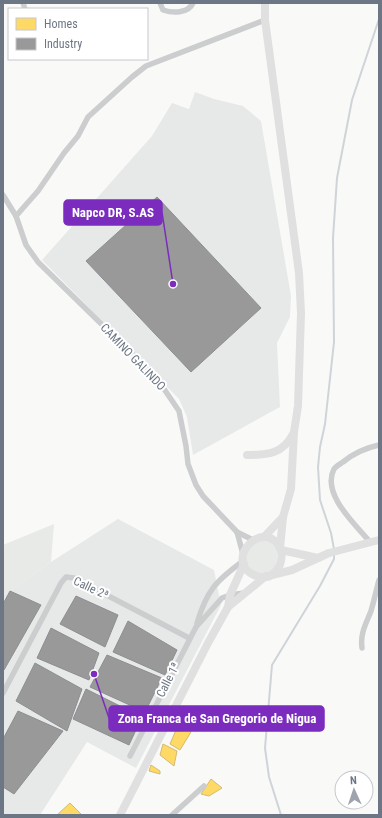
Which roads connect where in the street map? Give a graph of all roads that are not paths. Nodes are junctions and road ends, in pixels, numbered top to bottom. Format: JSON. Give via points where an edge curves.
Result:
{"nodes":[{"id":1,"x":160,"y":3,"type":"edge"},
{"id":2,"x":193,"y":3,"type":"edge"},
{"id":3,"x":265,"y":3,"type":"edge"},
{"id":4,"x":265,"y":20,"type":"junction"},
{"id":5,"x":3,"y":195,"type":"edge"},
{"id":6,"x":16,"y":216,"type":"junction"},
{"id":7,"x":294,"y":432,"type":"junction"},
{"id":8,"x":379,"y":446,"type":"edge"},
{"id":9,"x":247,"y":455,"type":"dead end"},
{"id":10,"x":283,"y":517,"type":"junction"},
{"id":11,"x":237,"y":532,"type":"junction"},
{"id":12,"x":264,"y":537,"type":"junction"},
{"id":13,"x":253,"y":540,"type":"junction"},
{"id":14,"x":379,"y":540,"type":"edge"},
{"id":15,"x":370,"y":542,"type":"junction"},
{"id":16,"x":281,"y":549,"type":"junction"},
{"id":17,"x":318,"y":558,"type":"junction"},
{"id":18,"x":243,"y":560,"type":"junction"},
{"id":19,"x":268,"y":576,"type":"junction"},
{"id":20,"x":379,"y":580,"type":"edge"},
{"id":21,"x":244,"y":593,"type":"junction"},
{"id":22,"x":230,"y":595,"type":"junction"},
{"id":23,"x":228,"y":607,"type":"junction"},
{"id":24,"x":196,"y":627,"type":"junction"},
{"id":25,"x":189,"y":638,"type":"junction"},
{"id":26,"x":362,"y":648,"type":"dead end"},
{"id":27,"x":3,"y":693,"type":"edge"},
{"id":28,"x":130,"y":756,"type":"dead end"},
{"id":29,"x":204,"y":786,"type":"dead end"},
{"id":30,"x":120,"y":815,"type":"edge"},
{"id":31,"x":172,"y":815,"type":"edge"}],
"edges":[{"from":1,"to":2,"type":"street","via":[[163,10],[172,13],[182,11]]},
{"from":3,"to":4,"type":"main road"},
{"from":4,"to":6,"type":"street","via":[[146,66],[132,77],[88,117],[78,136],[38,191]]},
{"from":4,"to":7,"type":"main road","via":[[299,273],[301,313],[298,406]]},
{"from":5,"to":6,"type":"street","name":"CAMINO GALINDO"},
{"from":6,"to":11,"type":"street","name":"CAMINO GALINDO","via":[[26,244],[38,262],[160,383],[179,411],[188,464],[196,485]]},
{"from":7,"to":9,"type":"main road","via":[[289,442],[271,454]]},
{"from":7,"to":10,"type":"main road","via":[[291,489]]},
{"from":8,"to":15,"type":"street","via":[[366,448],[351,456],[334,468],[331,478],[335,499]]},
{"from":10,"to":12,"type":"main road"},
{"from":10,"to":16,"type":"main road"},
{"from":11,"to":13,"type":"street","name":"CAMINO GALINDO"},
{"from":11,"to":18,"type":"street","name":"CAMINO GALINDO"},
{"from":12,"to":13,"type":"main road"},
{"from":12,"to":16,"type":"main road","via":[[271,539]]},
{"from":13,"to":18,"type":"main road","via":[[247,545]]},
{"from":14,"to":15,"type":"main road"},
{"from":15,"to":17,"type":"main road","via":[[329,552]]},
{"from":16,"to":17,"type":"main road"},
{"from":16,"to":19,"type":"main road","via":[[281,565]]},
{"from":17,"to":19,"type":"main road","via":[[292,570]]},
{"from":18,"to":19,"type":"main road","via":[[250,573]]},
{"from":18,"to":22,"type":"main road"},
{"from":18,"to":24,"type":"street","name":"Calle 1ª","via":[[212,588]]},
{"from":19,"to":21,"type":"main road"},
{"from":20,"to":26,"type":"street","via":[[363,628]]},
{"from":21,"to":22,"type":"street","name":"Calle 1ª"},
{"from":21,"to":23,"type":"main road"},
{"from":22,"to":23,"type":"main road"},
{"from":22,"to":24,"type":"street","name":"Calle 1ª","via":[[219,600]]},
{"from":23,"to":30,"type":"main road"},
{"from":24,"to":25,"type":"street","name":"Calle 1ª"},
{"from":25,"to":27,"type":"street","name":"Calle 2ª","via":[[74,578],[66,577],[61,582]]},
{"from":25,"to":28,"type":"street","name":"Calle 1ª"},
{"from":29,"to":31,"type":"street"}]}
